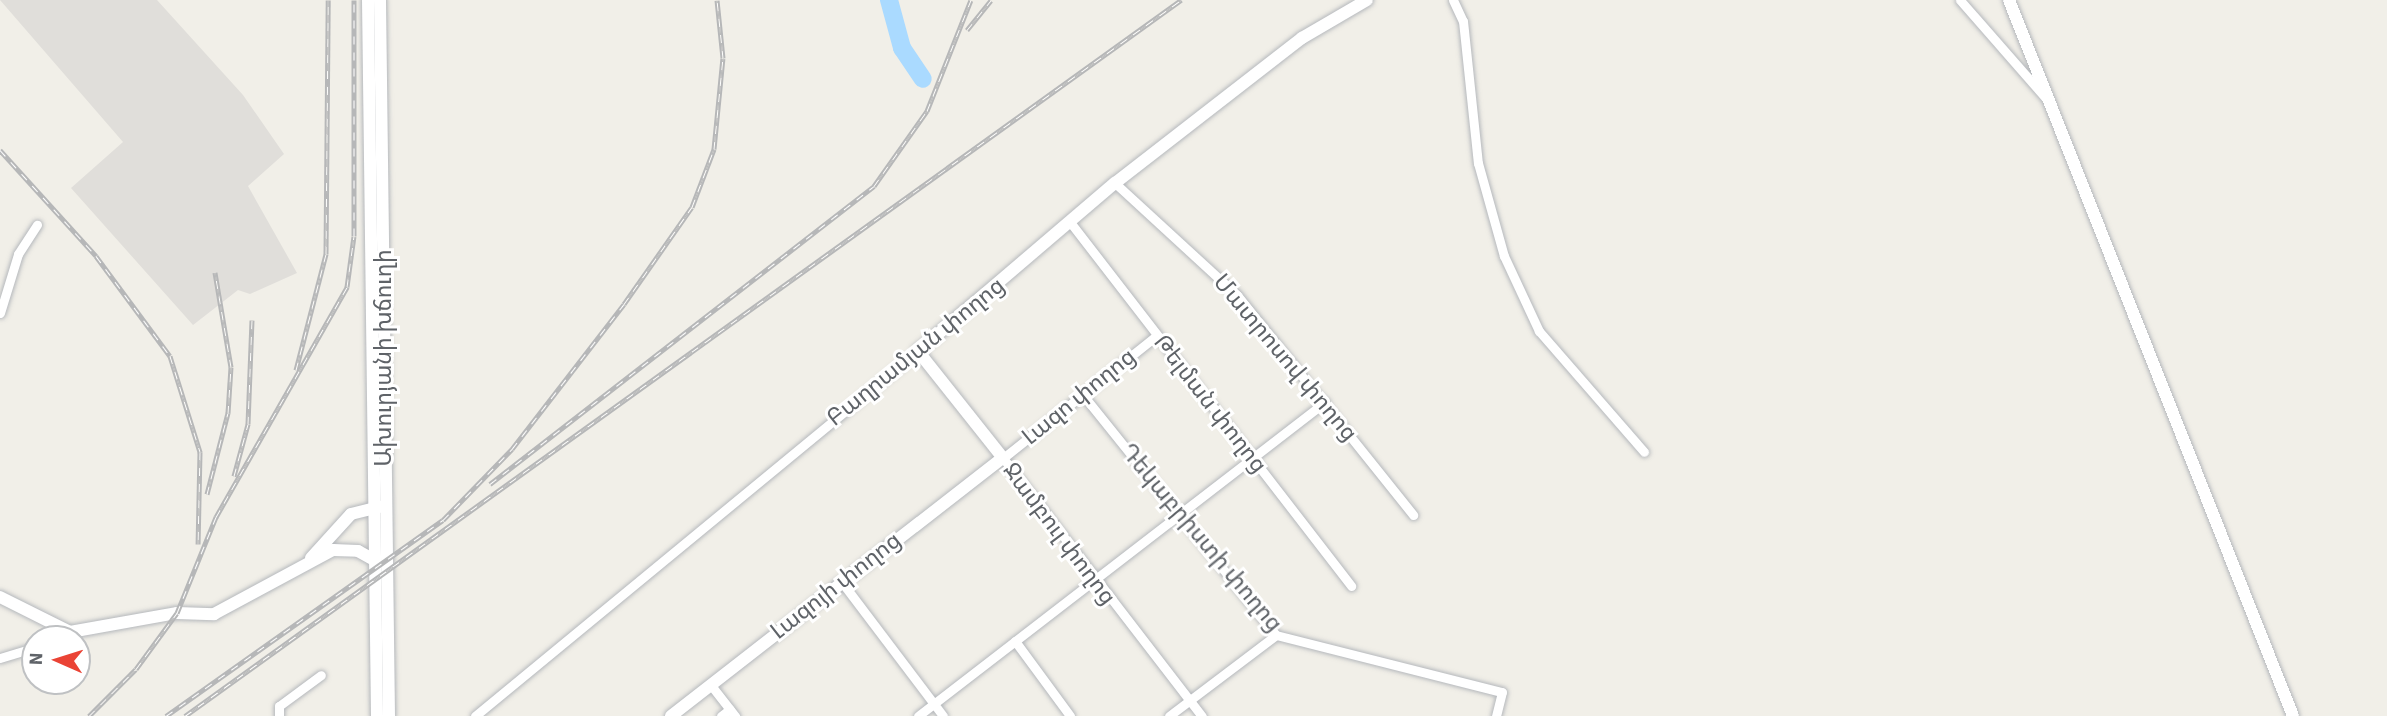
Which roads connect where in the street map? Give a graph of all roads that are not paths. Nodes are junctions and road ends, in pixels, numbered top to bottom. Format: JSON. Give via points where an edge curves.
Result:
{"nodes":[{"id":1,"x":368,"y":0,"type":"edge"},
{"id":2,"x":380,"y":0,"type":"edge"},
{"id":3,"x":1367,"y":0,"type":"edge"},
{"id":4,"x":1453,"y":0,"type":"edge"},
{"id":5,"x":1960,"y":0,"type":"edge"},
{"id":6,"x":2009,"y":0,"type":"edge"},
{"id":7,"x":2047,"y":100,"type":"junction"},
{"id":8,"x":1115,"y":183,"type":"junction"},
{"id":9,"x":1070,"y":222,"type":"junction"},
{"id":10,"x":37,"y":225,"type":"dead end"},
{"id":11,"x":0,"y":313,"type":"edge"},
{"id":12,"x":1156,"y":336,"type":"junction"},
{"id":13,"x":918,"y":351,"type":"junction"},
{"id":14,"x":1083,"y":395,"type":"junction"},
{"id":15,"x":1325,"y":402,"type":"junction"},
{"id":16,"x":1644,"y":452,"type":"dead end"},
{"id":17,"x":1003,"y":458,"type":"junction"},
{"id":18,"x":1252,"y":458,"type":"junction"},
{"id":19,"x":379,"y":506,"type":"junction"},
{"id":20,"x":1179,"y":514,"type":"junction"},
{"id":21,"x":1413,"y":515,"type":"dead end"},
{"id":22,"x":373,"y":560,"type":"junction"},
{"id":23,"x":306,"y":564,"type":"junction"},
{"id":24,"x":840,"y":580,"type":"junction"},
{"id":25,"x":1094,"y":580,"type":"junction"},
{"id":26,"x":1351,"y":586,"type":"dead end"},
{"id":27,"x":0,"y":597,"type":"edge"},
{"id":28,"x":56,"y":625,"type":"edge"},
{"id":29,"x":91,"y":628,"type":"edge"},
{"id":30,"x":1276,"y":635,"type":"junction"},
{"id":31,"x":1015,"y":641,"type":"junction"},
{"id":32,"x":21,"y":651,"type":"edge"},
{"id":33,"x":0,"y":658,"type":"edge"},
{"id":34,"x":321,"y":675,"type":"dead end"},
{"id":35,"x":710,"y":684,"type":"junction"},
{"id":36,"x":1187,"y":701,"type":"junction"},
{"id":37,"x":934,"y":704,"type":"junction"},
{"id":38,"x":732,"y":713,"type":"edge"},
{"id":39,"x":279,"y":716,"type":"edge"},
{"id":40,"x":377,"y":716,"type":"edge"},
{"id":41,"x":389,"y":716,"type":"edge"},
{"id":42,"x":475,"y":716,"type":"edge"},
{"id":43,"x":671,"y":716,"type":"edge"},
{"id":44,"x":721,"y":716,"type":"edge"},
{"id":45,"x":918,"y":716,"type":"edge"},
{"id":46,"x":943,"y":716,"type":"edge"},
{"id":47,"x":1070,"y":716,"type":"edge"},
{"id":48,"x":1169,"y":716,"type":"edge"},
{"id":49,"x":1202,"y":716,"type":"edge"},
{"id":50,"x":1496,"y":716,"type":"edge"},
{"id":51,"x":2293,"y":716,"type":"edge"}],
"edges":[{"from":1,"to":19,"type":"street","name":"Ախուրյանի խճուղի"},
{"from":2,"to":19,"type":"street","name":"Ախուրյանի խճուղի"},
{"from":3,"to":8,"type":"street","name":"Բաղրամյան փողոց","via":[[1301,38]]},
{"from":4,"to":16,"type":"street","via":[[1463,21],[1478,163],[1504,256],[1539,331]]},
{"from":5,"to":7,"type":"street"},
{"from":6,"to":7,"type":"street"},
{"from":7,"to":51,"type":"street"},
{"from":8,"to":9,"type":"street","name":"Բաղրամյան փողոց"},
{"from":8,"to":15,"type":"street","name":"Մատրոսով փողոց","via":[[1237,295]]},
{"from":9,"to":12,"type":"street","name":"Թելման փողոց"},
{"from":9,"to":13,"type":"street","name":"Բաղրամյան փողոց"},
{"from":10,"to":11,"type":"street","via":[[18,254]]},
{"from":12,"to":14,"type":"street","name":"Լազո փողոց"},
{"from":12,"to":18,"type":"street","name":"Թելման փողոց"},
{"from":13,"to":17,"type":"street","name":"Ջամբուլ փողոց"},
{"from":13,"to":42,"type":"street","name":"Բաղրամյան փողոց"},
{"from":14,"to":17,"type":"street","name":"Լազո փողոց"},
{"from":14,"to":20,"type":"street","name":"Դեկաբրիստի փողոց"},
{"from":15,"to":18,"type":"street"},
{"from":15,"to":21,"type":"street","name":"Մատրոսով փողոց"},
{"from":17,"to":24,"type":"street","name":"Լազոյի փողոց"},
{"from":17,"to":25,"type":"street","name":"Ջամբուլ փողոց"},
{"from":18,"to":20,"type":"street"},
{"from":18,"to":26,"type":"street","name":"Թելման փողոց"},
{"from":19,"to":22,"type":"street","name":"Ախուրյանի խճուղի"},
{"from":19,"to":23,"type":"street","via":[[351,514]]},
{"from":19,"to":41,"type":"street","name":"Ախուրյանի խճուղի"},
{"from":20,"to":25,"type":"street"},
{"from":20,"to":30,"type":"street","name":"Դեկաբրիստի փողոց"},
{"from":22,"to":23,"type":"street","via":[[344,548]]},
{"from":22,"to":40,"type":"street","name":"Ախուրյանի խճուղի"},
{"from":23,"to":29,"type":"street","via":[[214,614],[177,613]]},
{"from":24,"to":35,"type":"street","name":"Լազոյի փողոց"},
{"from":24,"to":37,"type":"street"},
{"from":25,"to":31,"type":"street"},
{"from":25,"to":36,"type":"street","name":"Ջամբուլ փողոց"},
{"from":27,"to":28,"type":"street"},
{"from":30,"to":36,"type":"street"},
{"from":30,"to":50,"type":"street","name":"Դեկաբրիստի փողոց","via":[[1502,692]]},
{"from":31,"to":37,"type":"street"},
{"from":31,"to":47,"type":"street"},
{"from":32,"to":33,"type":"street"},
{"from":34,"to":39,"type":"street","via":[[279,706]]},
{"from":35,"to":38,"type":"street"},
{"from":35,"to":43,"type":"street","name":"Լազոյի փողոց"},
{"from":36,"to":48,"type":"street"},
{"from":36,"to":49,"type":"street","name":"Ջամբուլ փողոց"},
{"from":37,"to":45,"type":"street"},
{"from":37,"to":46,"type":"street"},
{"from":38,"to":44,"type":"street"}]}
